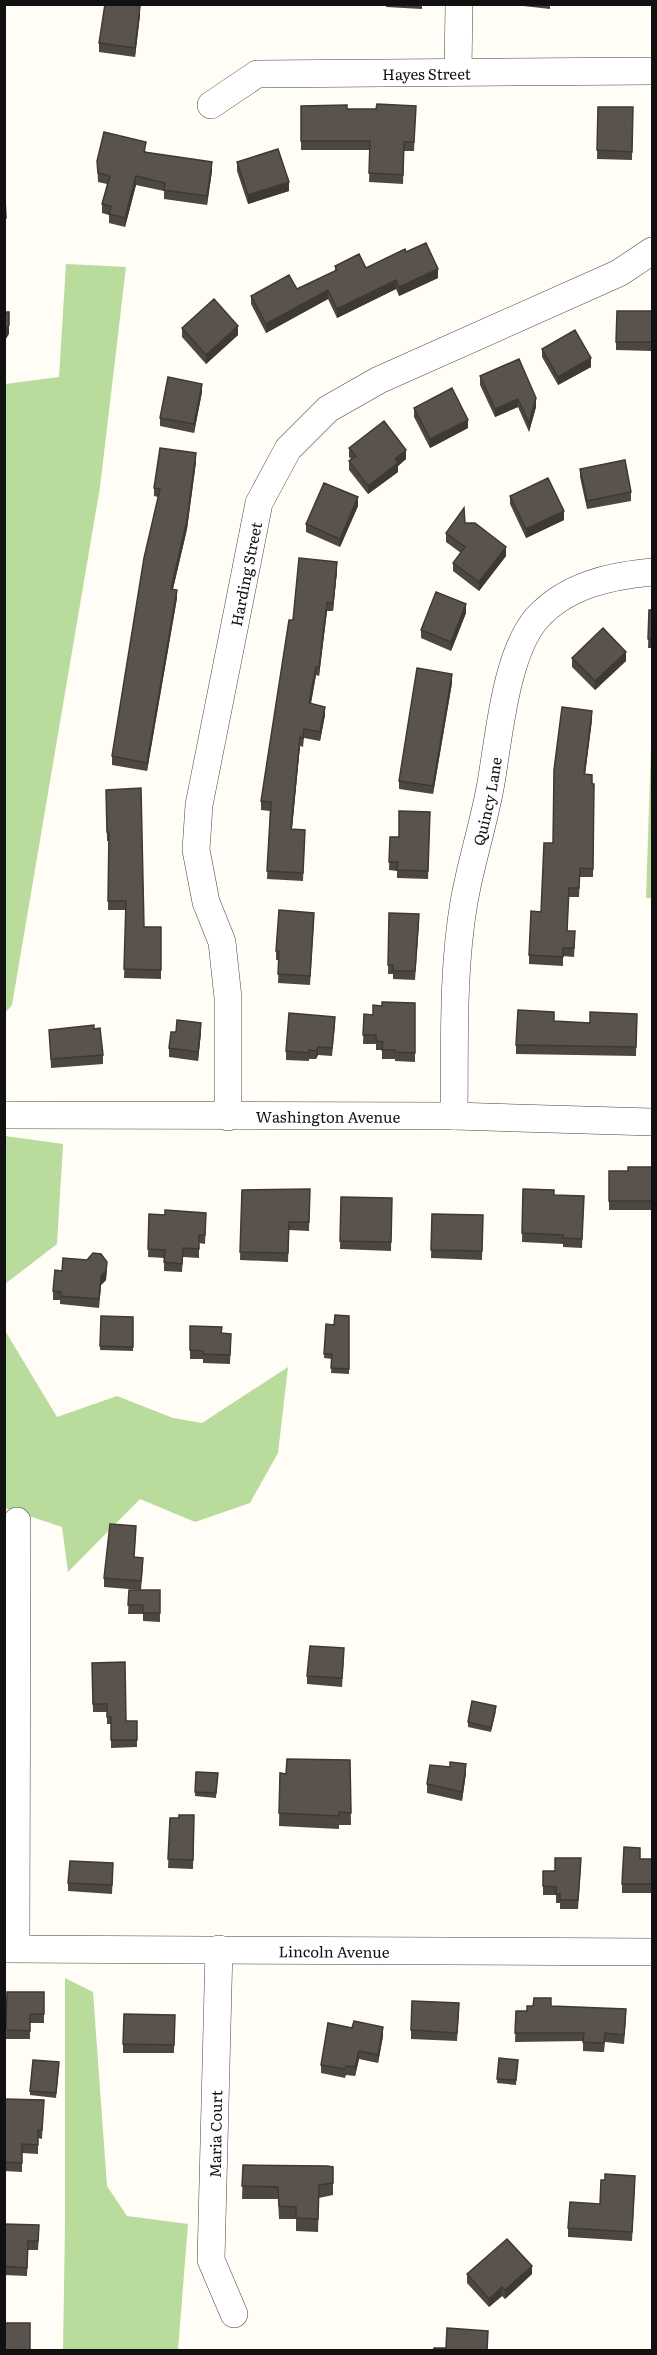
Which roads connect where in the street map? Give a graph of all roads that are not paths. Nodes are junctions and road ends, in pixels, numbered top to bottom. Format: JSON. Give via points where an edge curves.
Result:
{"nodes":[{"id":1,"x":459,"y":4,"type":"edge"},
{"id":2,"x":458,"y":71,"type":"junction"},
{"id":3,"x":652,"y":71,"type":"edge"},
{"id":4,"x":211,"y":105,"type":"dead end"},
{"id":5,"x":652,"y":251,"type":"edge"},
{"id":6,"x":652,"y":572,"type":"edge"},
{"id":7,"x":4,"y":1115,"type":"edge"},
{"id":8,"x":454,"y":1116,"type":"junction"},
{"id":9,"x":228,"y":1117,"type":"junction"},
{"id":10,"x":652,"y":1122,"type":"edge"},
{"id":11,"x":17,"y":1521,"type":"dead end"},
{"id":12,"x":10,"y":1948,"type":"edge"},
{"id":13,"x":219,"y":1949,"type":"junction"},
{"id":14,"x":652,"y":1952,"type":"edge"},
{"id":15,"x":234,"y":2314,"type":"dead end"}],
"edges":[{"from":1,"to":2,"type":"street"},
{"from":2,"to":3,"type":"street","name":"Hayes Street"},
{"from":2,"to":4,"type":"street","name":"Hayes Street","via":[[257,74]]},
{"from":5,"to":9,"type":"street","name":"Harding Street","via":[[619,273],[378,380],[327,410],[288,449],[259,503],[199,805],[196,850],[206,902],[222,942],[228,998]]},
{"from":6,"to":8,"type":"street","name":"Quincy Lane","via":[[601,580],[566,594],[536,619],[514,660],[486,815],[464,903],[455,997]]},
{"from":7,"to":9,"type":"street","name":"Washington Avenue"},
{"from":8,"to":9,"type":"street","name":"Washington Avenue"},
{"from":8,"to":10,"type":"street","name":"Washington Avenue"},
{"from":11,"to":12,"type":"street"},
{"from":12,"to":13,"type":"street","name":"Lincoln Avenue"},
{"from":13,"to":14,"type":"street","name":"Lincoln Avenue"},
{"from":13,"to":15,"type":"street","name":"Maria Court","via":[[211,2260]]}]}
